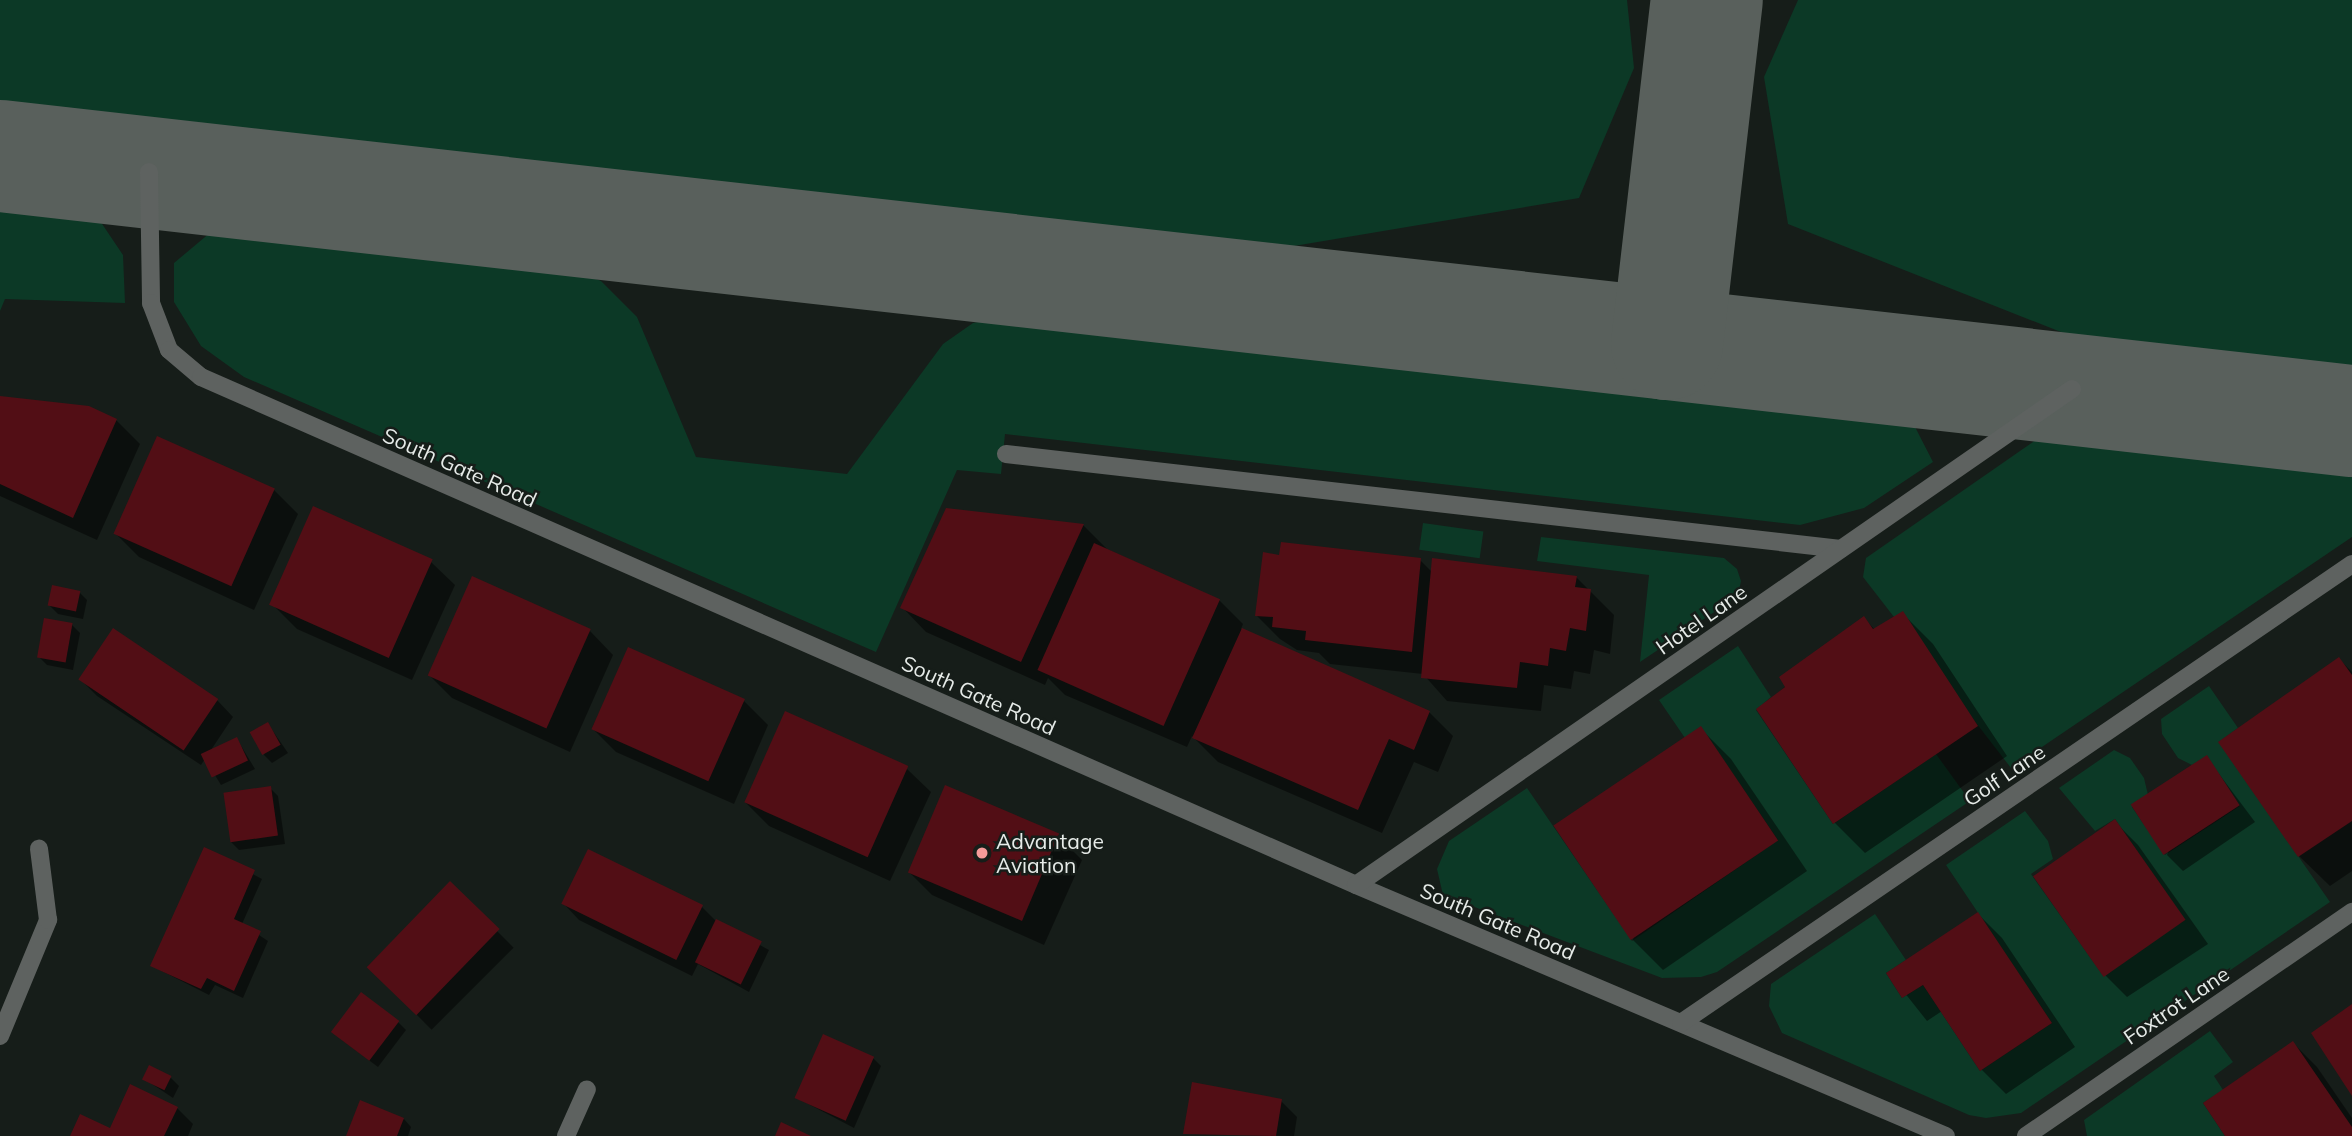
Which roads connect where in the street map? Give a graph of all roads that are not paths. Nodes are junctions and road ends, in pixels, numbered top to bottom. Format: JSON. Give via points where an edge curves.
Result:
{"nodes":[{"id":1,"x":149,"y":172,"type":"dead end"},
{"id":2,"x":2072,"y":389,"type":"dead end"},
{"id":3,"x":1006,"y":454,"type":"dead end"},
{"id":4,"x":1840,"y":549,"type":"junction"},
{"id":5,"x":2352,"y":564,"type":"edge"},
{"id":6,"x":38,"y":849,"type":"dead end"},
{"id":7,"x":1356,"y":886,"type":"junction"},
{"id":8,"x":2352,"y":912,"type":"edge"},
{"id":9,"x":1681,"y":1023,"type":"junction"},
{"id":10,"x":0,"y":1036,"type":"edge"},
{"id":11,"x":587,"y":1088,"type":"dead end"},
{"id":12,"x":566,"y":1136,"type":"edge"},
{"id":13,"x":1947,"y":1136,"type":"edge"},
{"id":14,"x":2026,"y":1136,"type":"edge"}],
"edges":[{"from":1,"to":7,"type":"street","name":"South Gate Road","via":[[151,303],[169,350],[201,377]]},
{"from":2,"to":4,"type":"street","name":"Hotel Lane"},
{"from":3,"to":4,"type":"street"},
{"from":4,"to":7,"type":"street","name":"Hotel Lane"},
{"from":5,"to":9,"type":"street","name":"Golf Lane"},
{"from":6,"to":10,"type":"street","via":[[48,920]]},
{"from":7,"to":9,"type":"street","name":"South Gate Road"},
{"from":8,"to":14,"type":"street","name":"Foxtrot Lane"},
{"from":9,"to":13,"type":"street","name":"South Gate Road"},
{"from":11,"to":12,"type":"street"}]}
